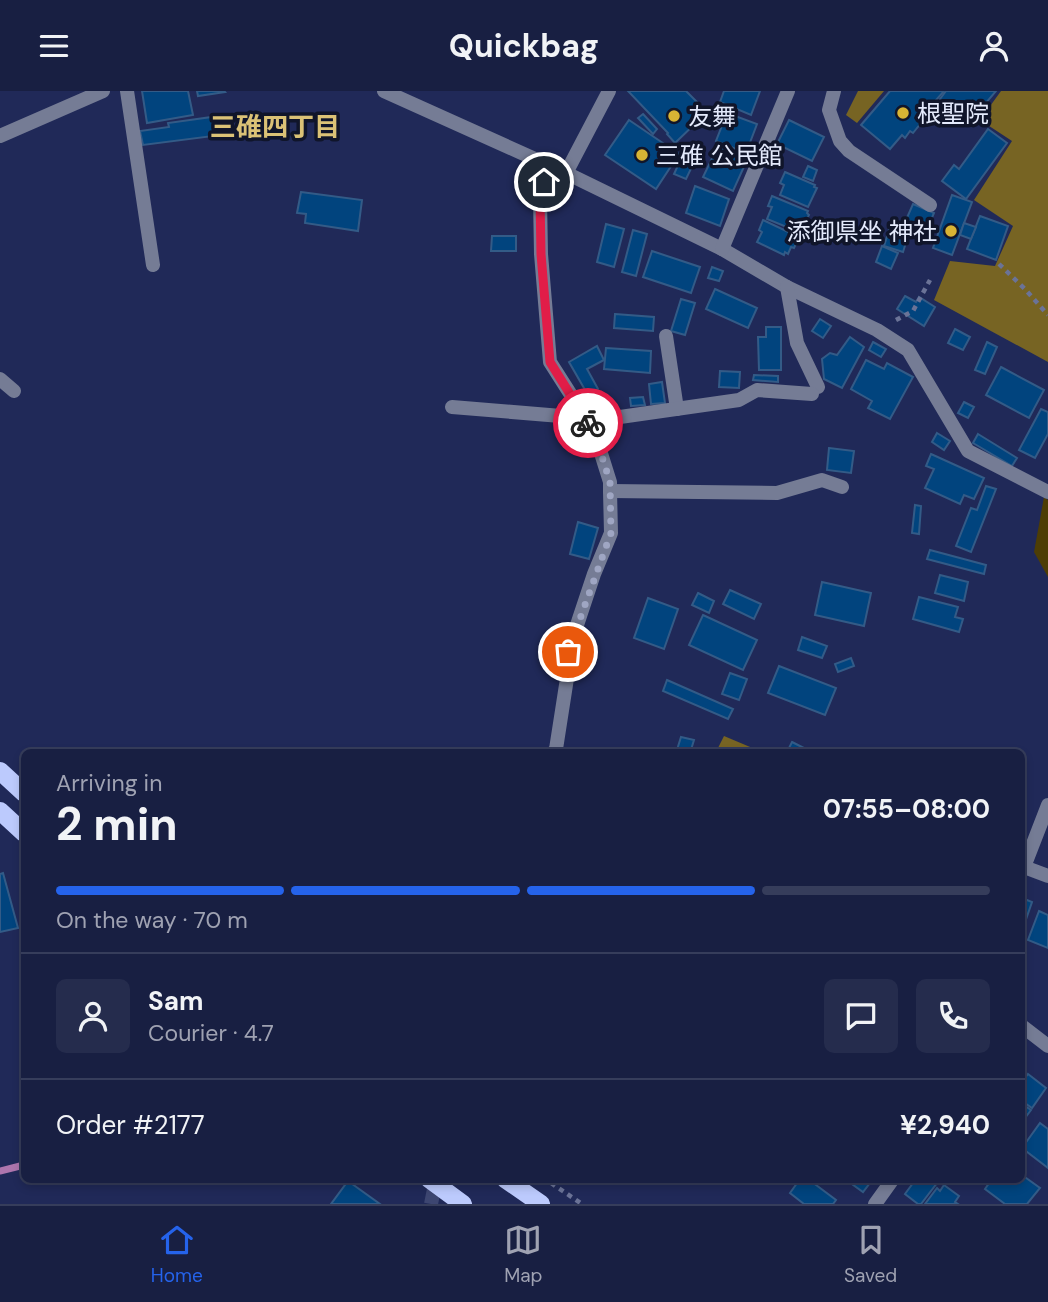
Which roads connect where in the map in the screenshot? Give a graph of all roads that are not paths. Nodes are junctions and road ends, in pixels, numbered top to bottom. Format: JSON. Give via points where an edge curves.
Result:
{"nodes":[{"id":1,"x":103,"y":91,"type":"edge"},
{"id":2,"x":127,"y":91,"type":"edge"},
{"id":3,"x":384,"y":91,"type":"edge"},
{"id":4,"x":609,"y":91,"type":"edge"},
{"id":5,"x":789,"y":91,"type":"edge"},
{"id":6,"x":834,"y":91,"type":"edge"},
{"id":7,"x":0,"y":136,"type":"edge"},
{"id":8,"x":547,"y":165,"type":"junction"},
{"id":9,"x":566,"y":173,"type":"junction"},
{"id":10,"x":930,"y":205,"type":"dead end"},
{"id":11,"x":722,"y":249,"type":"junction"},
{"id":12,"x":153,"y":265,"type":"dead end"},
{"id":13,"x":787,"y":287,"type":"junction"},
{"id":14,"x":666,"y":337,"type":"dead end"},
{"id":15,"x":0,"y":379,"type":"edge"},
{"id":16,"x":14,"y":391,"type":"dead end"},
{"id":17,"x":452,"y":407,"type":"dead end"},
{"id":18,"x":677,"y":409,"type":"junction"},
{"id":19,"x":584,"y":418,"type":"junction"},
{"id":20,"x":594,"y":431,"type":"junction"},
{"id":21,"x":842,"y":487,"type":"dead end"},
{"id":22,"x":610,"y":491,"type":"junction"},
{"id":23,"x":1048,"y":492,"type":"edge"},
{"id":24,"x":556,"y":749,"type":"edge"},
{"id":25,"x":0,"y":771,"type":"edge"},
{"id":26,"x":21,"y":790,"type":"edge"},
{"id":27,"x":1048,"y":805,"type":"edge"},
{"id":28,"x":0,"y":811,"type":"edge"},
{"id":29,"x":21,"y":830,"type":"edge"},
{"id":30,"x":1025,"y":864,"type":"edge"},
{"id":31,"x":1025,"y":867,"type":"edge"},
{"id":32,"x":1048,"y":876,"type":"edge"},
{"id":33,"x":1025,"y":1029,"type":"edge"},
{"id":34,"x":1048,"y":1046,"type":"edge"},
{"id":35,"x":434,"y":1183,"type":"edge"},
{"id":36,"x":511,"y":1183,"type":"edge"},
{"id":37,"x":890,"y":1183,"type":"edge"},
{"id":38,"x":463,"y":1204,"type":"edge"},
{"id":39,"x":541,"y":1204,"type":"edge"},
{"id":40,"x":875,"y":1204,"type":"edge"}],
"edges":[{"from":1,"to":7,"type":"street"},
{"from":2,"to":12,"type":"street"},
{"from":3,"to":8,"type":"street"},
{"from":4,"to":9,"type":"street"},
{"from":5,"to":11,"type":"street"},
{"from":6,"to":10,"type":"street","via":[[829,110],[840,141]]},
{"from":8,"to":9,"type":"street"},
{"from":8,"to":19,"type":"street","via":[[540,226],[550,362]]},
{"from":9,"to":11,"type":"street"},
{"from":11,"to":13,"type":"street"},
{"from":13,"to":18,"type":"street","via":[[797,343],[815,391],[757,390],[739,400]]},
{"from":13,"to":23,"type":"street","via":[[908,350],[968,451]]},
{"from":14,"to":18,"type":"street"},
{"from":15,"to":16,"type":"street"},
{"from":17,"to":19,"type":"street"},
{"from":18,"to":20,"type":"street","via":[[613,418]]},
{"from":19,"to":20,"type":"street"},
{"from":20,"to":22,"type":"street"},
{"from":21,"to":22,"type":"street","via":[[822,480],[777,493]]},
{"from":22,"to":24,"type":"street","via":[[611,533],[568,652]]},
{"from":25,"to":26,"type":"main road"},
{"from":27,"to":30,"type":"street"},
{"from":28,"to":29,"type":"main road"},
{"from":31,"to":32,"type":"street"},
{"from":33,"to":34,"type":"street"},
{"from":35,"to":38,"type":"main road"},
{"from":36,"to":39,"type":"main road"},
{"from":37,"to":40,"type":"street"}]}
